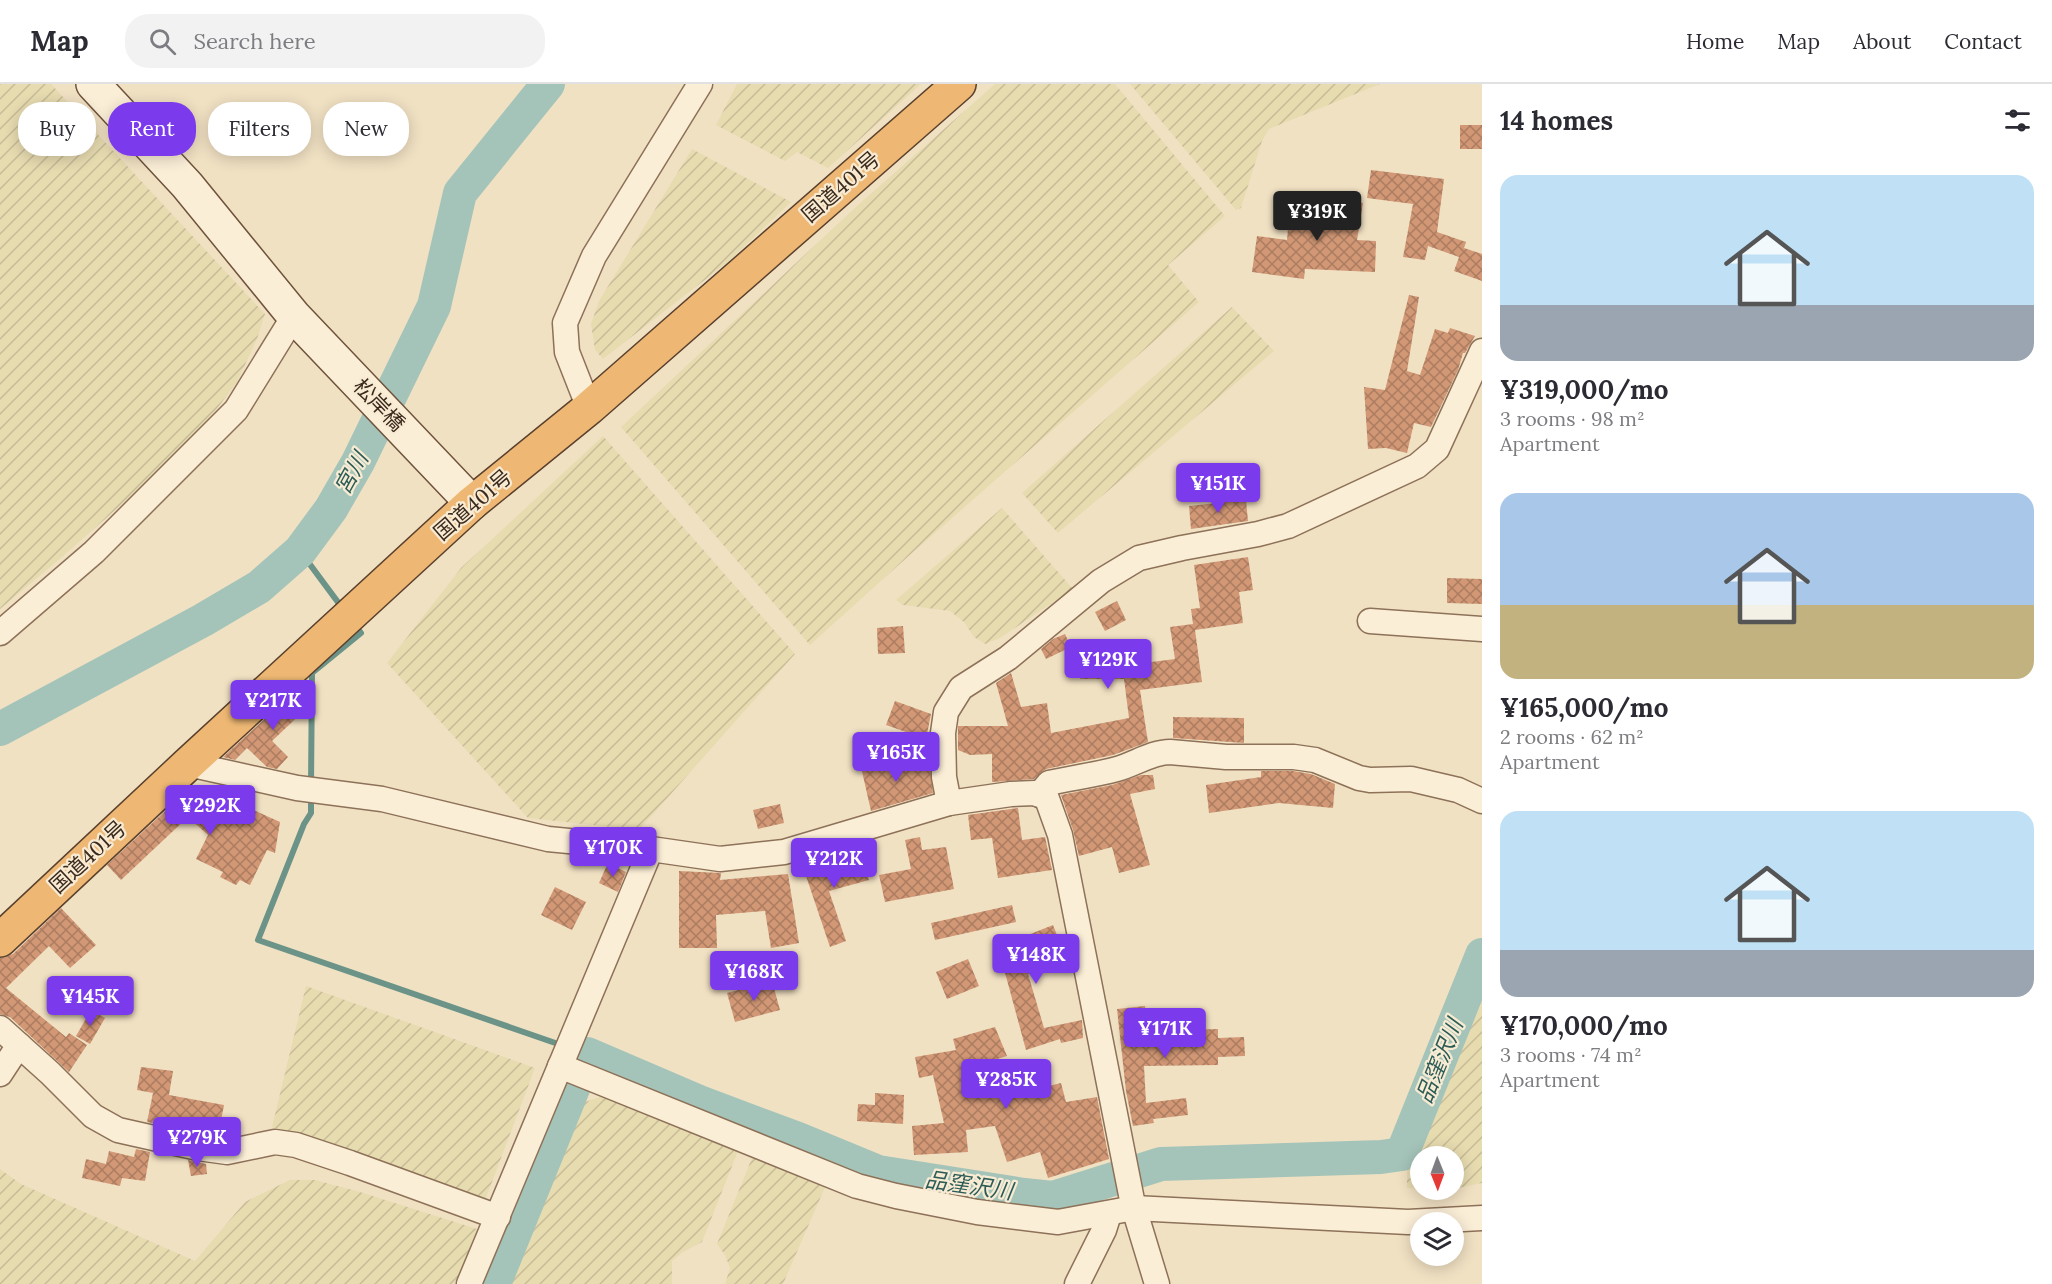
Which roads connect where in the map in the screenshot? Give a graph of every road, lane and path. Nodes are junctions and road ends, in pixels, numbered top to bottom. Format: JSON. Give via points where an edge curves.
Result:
{"nodes":[{"id":1,"x":93,"y":84,"type":"edge"},
{"id":2,"x":700,"y":84,"type":"edge"},
{"id":3,"x":959,"y":84,"type":"edge"},
{"id":4,"x":298,"y":320,"type":"junction"},
{"id":5,"x":1482,"y":351,"type":"edge"},
{"id":6,"x":589,"y":408,"type":"junction"},
{"id":7,"x":464,"y":495,"type":"junction"},
{"id":8,"x":1370,"y":621,"type":"dead end"},
{"id":9,"x":1482,"y":629,"type":"edge"},
{"id":10,"x":0,"y":633,"type":"edge"},
{"id":11,"x":188,"y":764,"type":"junction"},
{"id":12,"x":1039,"y":795,"type":"junction"},
{"id":13,"x":1482,"y":801,"type":"edge"},
{"id":14,"x":949,"y":803,"type":"junction"},
{"id":15,"x":651,"y":849,"type":"junction"},
{"id":16,"x":0,"y":940,"type":"edge"},
{"id":17,"x":0,"y":1028,"type":"edge"},
{"id":18,"x":19,"y":1045,"type":"junction"},
{"id":19,"x":560,"y":1066,"type":"junction"},
{"id":20,"x":0,"y":1074,"type":"edge"},
{"id":21,"x":1134,"y":1208,"type":"junction"},
{"id":22,"x":1109,"y":1214,"type":"junction"},
{"id":23,"x":498,"y":1216,"type":"junction"},
{"id":24,"x":1482,"y":1218,"type":"edge"},
{"id":25,"x":470,"y":1284,"type":"edge"},
{"id":26,"x":1077,"y":1284,"type":"edge"},
{"id":27,"x":1157,"y":1284,"type":"edge"}],
"edges":[{"from":1,"to":4,"type":"main road","name":"松岸橋","via":[[187,185]]},
{"from":2,"to":6,"type":"street","via":[[594,256],[565,323],[567,352]]},
{"from":3,"to":6,"type":"highway","name":"国道401号"},
{"from":4,"to":7,"type":"main road","name":"松岸橋"},
{"from":4,"to":10,"type":"street","via":[[236,410],[94,552]]},
{"from":5,"to":14,"type":"street","via":[[1437,449],[1417,466],[1288,526],[1139,558],[1101,581],[1008,658],[961,688],[946,712],[943,732]]},
{"from":6,"to":7,"type":"highway","name":"国道401号"},
{"from":7,"to":11,"type":"highway","name":"国道401号"},
{"from":8,"to":9,"type":"street"},
{"from":11,"to":15,"type":"street","via":[[297,788],[382,799],[548,839]]},
{"from":11,"to":16,"type":"highway","name":"国道401号"},
{"from":12,"to":13,"type":"street","via":[[1049,783],[1170,752],[1315,760],[1359,778],[1411,779],[1458,790]]},
{"from":12,"to":14,"type":"street","via":[[1011,794]]},
{"from":12,"to":21,"type":"street","via":[[1046,796],[1060,835]]},
{"from":14,"to":15,"type":"street","via":[[784,852],[720,859]]},
{"from":15,"to":19,"type":"street"},
{"from":17,"to":18,"type":"street"},
{"from":18,"to":20,"type":"street"},
{"from":18,"to":23,"type":"street","via":[[93,1116],[118,1130],[227,1152],[275,1142],[296,1145]]},
{"from":19,"to":22,"type":"street","via":[[857,1186],[977,1212],[1058,1222]]},
{"from":19,"to":23,"type":"street"},
{"from":21,"to":22,"type":"street"},
{"from":21,"to":24,"type":"street","via":[[1408,1222]]},
{"from":21,"to":27,"type":"street"},
{"from":22,"to":26,"type":"street"},
{"from":23,"to":25,"type":"street"}]}
